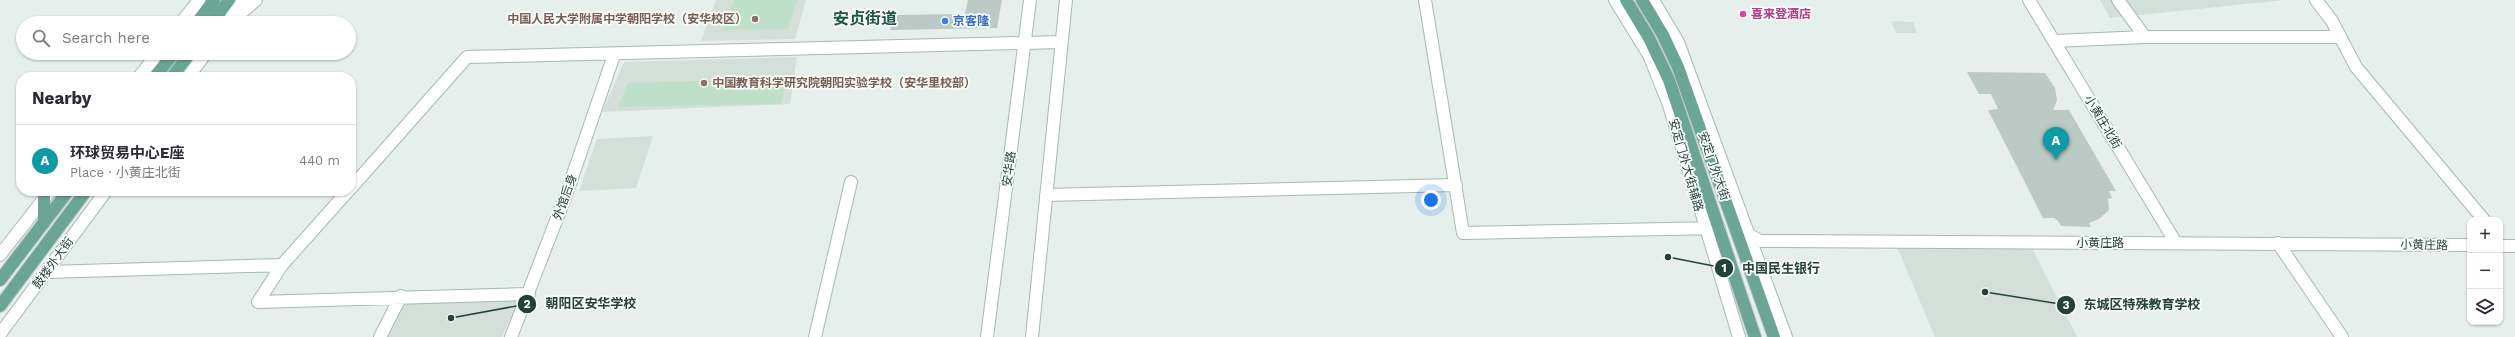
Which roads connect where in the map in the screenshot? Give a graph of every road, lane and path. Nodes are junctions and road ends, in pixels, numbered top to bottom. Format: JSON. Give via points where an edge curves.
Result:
{"nodes":[{"id":1,"x":193,"y":0,"type":"edge"},
{"id":2,"x":199,"y":0,"type":"edge"},
{"id":3,"x":214,"y":0,"type":"edge"},
{"id":4,"x":229,"y":0,"type":"edge"},
{"id":5,"x":244,"y":0,"type":"edge"},
{"id":6,"x":256,"y":0,"type":"edge"},
{"id":7,"x":1030,"y":0,"type":"edge"},
{"id":8,"x":1066,"y":0,"type":"edge"},
{"id":9,"x":1425,"y":0,"type":"edge"},
{"id":10,"x":1615,"y":0,"type":"edge"},
{"id":11,"x":1626,"y":0,"type":"edge"},
{"id":12,"x":1642,"y":0,"type":"edge"},
{"id":13,"x":1653,"y":0,"type":"edge"},
{"id":14,"x":2030,"y":0,"type":"edge"},
{"id":15,"x":2118,"y":0,"type":"edge"},
{"id":16,"x":2316,"y":0,"type":"edge"},
{"id":17,"x":182,"y":16,"type":"edge"},
{"id":18,"x":186,"y":16,"type":"edge"},
{"id":19,"x":202,"y":16,"type":"edge"},
{"id":20,"x":217,"y":16,"type":"edge"},
{"id":21,"x":233,"y":16,"type":"edge"},
{"id":22,"x":237,"y":16,"type":"edge"},
{"id":23,"x":2145,"y":37,"type":"junction"},
{"id":24,"x":2339,"y":37,"type":"junction"},
{"id":25,"x":2054,"y":41,"type":"junction"},
{"id":26,"x":1061,"y":42,"type":"junction"},
{"id":27,"x":1025,"y":43,"type":"junction"},
{"id":28,"x":614,"y":55,"type":"junction"},
{"id":29,"x":152,"y":60,"type":"edge"},
{"id":30,"x":168,"y":60,"type":"edge"},
{"id":31,"x":185,"y":60,"type":"edge"},
{"id":32,"x":201,"y":60,"type":"edge"},
{"id":33,"x":143,"y":72,"type":"edge"},
{"id":34,"x":159,"y":72,"type":"edge"},
{"id":35,"x":176,"y":72,"type":"edge"},
{"id":36,"x":192,"y":72,"type":"edge"},
{"id":37,"x":356,"y":182,"type":"edge"},
{"id":38,"x":851,"y":182,"type":"dead end"},
{"id":39,"x":1456,"y":185,"type":"junction"},
{"id":40,"x":1046,"y":195,"type":"junction"},
{"id":41,"x":45,"y":196,"type":"edge"},
{"id":42,"x":47,"y":196,"type":"edge"},
{"id":43,"x":64,"y":196,"type":"edge"},
{"id":44,"x":82,"y":196,"type":"edge"},
{"id":45,"x":102,"y":196,"type":"edge"},
{"id":46,"x":344,"y":196,"type":"edge"},
{"id":47,"x":2481,"y":217,"type":"edge"},
{"id":48,"x":44,"y":222,"type":"junction"},
{"id":49,"x":1735,"y":226,"type":"junction"},
{"id":50,"x":1705,"y":228,"type":"junction"},
{"id":51,"x":1719,"y":228,"type":"junction"},
{"id":52,"x":1747,"y":234,"type":"junction"},
{"id":53,"x":2176,"y":243,"type":"junction"},
{"id":54,"x":2278,"y":243,"type":"junction"},
{"id":55,"x":2467,"y":245,"type":"edge"},
{"id":56,"x":0,"y":256,"type":"edge"},
{"id":57,"x":19,"y":256,"type":"junction"},
{"id":58,"x":282,"y":265,"type":"junction"},
{"id":59,"x":0,"y":270,"type":"edge"},
{"id":60,"x":47,"y":272,"type":"junction"},
{"id":61,"x":0,"y":280,"type":"edge"},
{"id":62,"x":529,"y":294,"type":"junction"},
{"id":63,"x":401,"y":296,"type":"junction"},
{"id":64,"x":0,"y":306,"type":"edge"},
{"id":65,"x":0,"y":334,"type":"edge"},
{"id":66,"x":380,"y":337,"type":"edge"},
{"id":67,"x":512,"y":337,"type":"edge"},
{"id":68,"x":815,"y":337,"type":"edge"},
{"id":69,"x":987,"y":337,"type":"edge"},
{"id":70,"x":1032,"y":337,"type":"edge"},
{"id":71,"x":1739,"y":337,"type":"edge"},
{"id":72,"x":1755,"y":337,"type":"edge"},
{"id":73,"x":1774,"y":337,"type":"edge"},
{"id":74,"x":1786,"y":337,"type":"edge"},
{"id":75,"x":2342,"y":337,"type":"edge"}],
"edges":[{"from":1,"to":17,"type":"street"},
{"from":2,"to":18,"type":"street"},
{"from":3,"to":19,"type":"main road"},
{"from":4,"to":20,"type":"main road"},
{"from":5,"to":21,"type":"street"},
{"from":6,"to":22,"type":"street"},
{"from":7,"to":27,"type":"street","name":"安华路"},
{"from":8,"to":26,"type":"street"},
{"from":9,"to":39,"type":"street"},
{"from":10,"to":50,"type":"street","name":"安定门外大街辅路","via":[[1649,55],[1669,105]]},
{"from":11,"to":51,"type":"main road","name":"安定门外大街","via":[[1649,38],[1669,80]]},
{"from":12,"to":49,"type":"main road","name":"安定门外大街","via":[[1678,67]]},
{"from":13,"to":52,"type":"street","via":[[1678,42]]},
{"from":14,"to":25,"type":"street","name":"小黄庄北街"},
{"from":15,"to":23,"type":"street"},
{"from":16,"to":24,"type":"street","via":[[2332,21]]},
{"from":23,"to":24,"type":"street"},
{"from":23,"to":25,"type":"street"},
{"from":24,"to":47,"type":"street","via":[[2356,67]]},
{"from":25,"to":53,"type":"street","name":"小黄庄北街"},
{"from":26,"to":27,"type":"street"},
{"from":26,"to":40,"type":"street"},
{"from":27,"to":28,"type":"street"},
{"from":27,"to":69,"type":"street","name":"安华路"},
{"from":28,"to":37,"type":"street","via":[[467,57]]},
{"from":28,"to":62,"type":"street","name":"外馆后身"},
{"from":29,"to":33,"type":"street"},
{"from":30,"to":34,"type":"main road"},
{"from":31,"to":35,"type":"main road"},
{"from":32,"to":36,"type":"street"},
{"from":38,"to":68,"type":"street"},
{"from":39,"to":40,"type":"street"},
{"from":39,"to":50,"type":"street","via":[[1463,233]]},
{"from":40,"to":70,"type":"street"},
{"from":41,"to":56,"type":"street"},
{"from":42,"to":48,"type":"main road"},
{"from":43,"to":48,"type":"main road"},
{"from":44,"to":64,"type":"main road","name":"鼓楼外大街"},
{"from":45,"to":60,"type":"street","name":"鼓楼外大街"},
{"from":46,"to":58,"type":"street"},
{"from":48,"to":57,"type":"main road"},
{"from":49,"to":52,"type":"street","name":"小黄庄路"},
{"from":49,"to":73,"type":"main road","name":"安定门外大街"},
{"from":50,"to":51,"type":"street"},
{"from":50,"to":71,"type":"street","name":"安定门外大街辅路"},
{"from":51,"to":72,"type":"main road","name":"安定门外大街"},
{"from":52,"to":53,"type":"street","name":"小黄庄路","via":[[1760,241]]},
{"from":52,"to":74,"type":"street"},
{"from":53,"to":54,"type":"street","name":"小黄庄路"},
{"from":54,"to":55,"type":"street","name":"小黄庄路"},
{"from":54,"to":75,"type":"street"},
{"from":57,"to":59,"type":"main road"},
{"from":57,"to":61,"type":"main road"},
{"from":58,"to":60,"type":"street"},
{"from":58,"to":63,"type":"street","via":[[258,302]]},
{"from":60,"to":65,"type":"street","name":"鼓楼外大街"},
{"from":62,"to":63,"type":"street"},
{"from":62,"to":67,"type":"street","name":"外馆后身"},
{"from":63,"to":66,"type":"street"}]}
